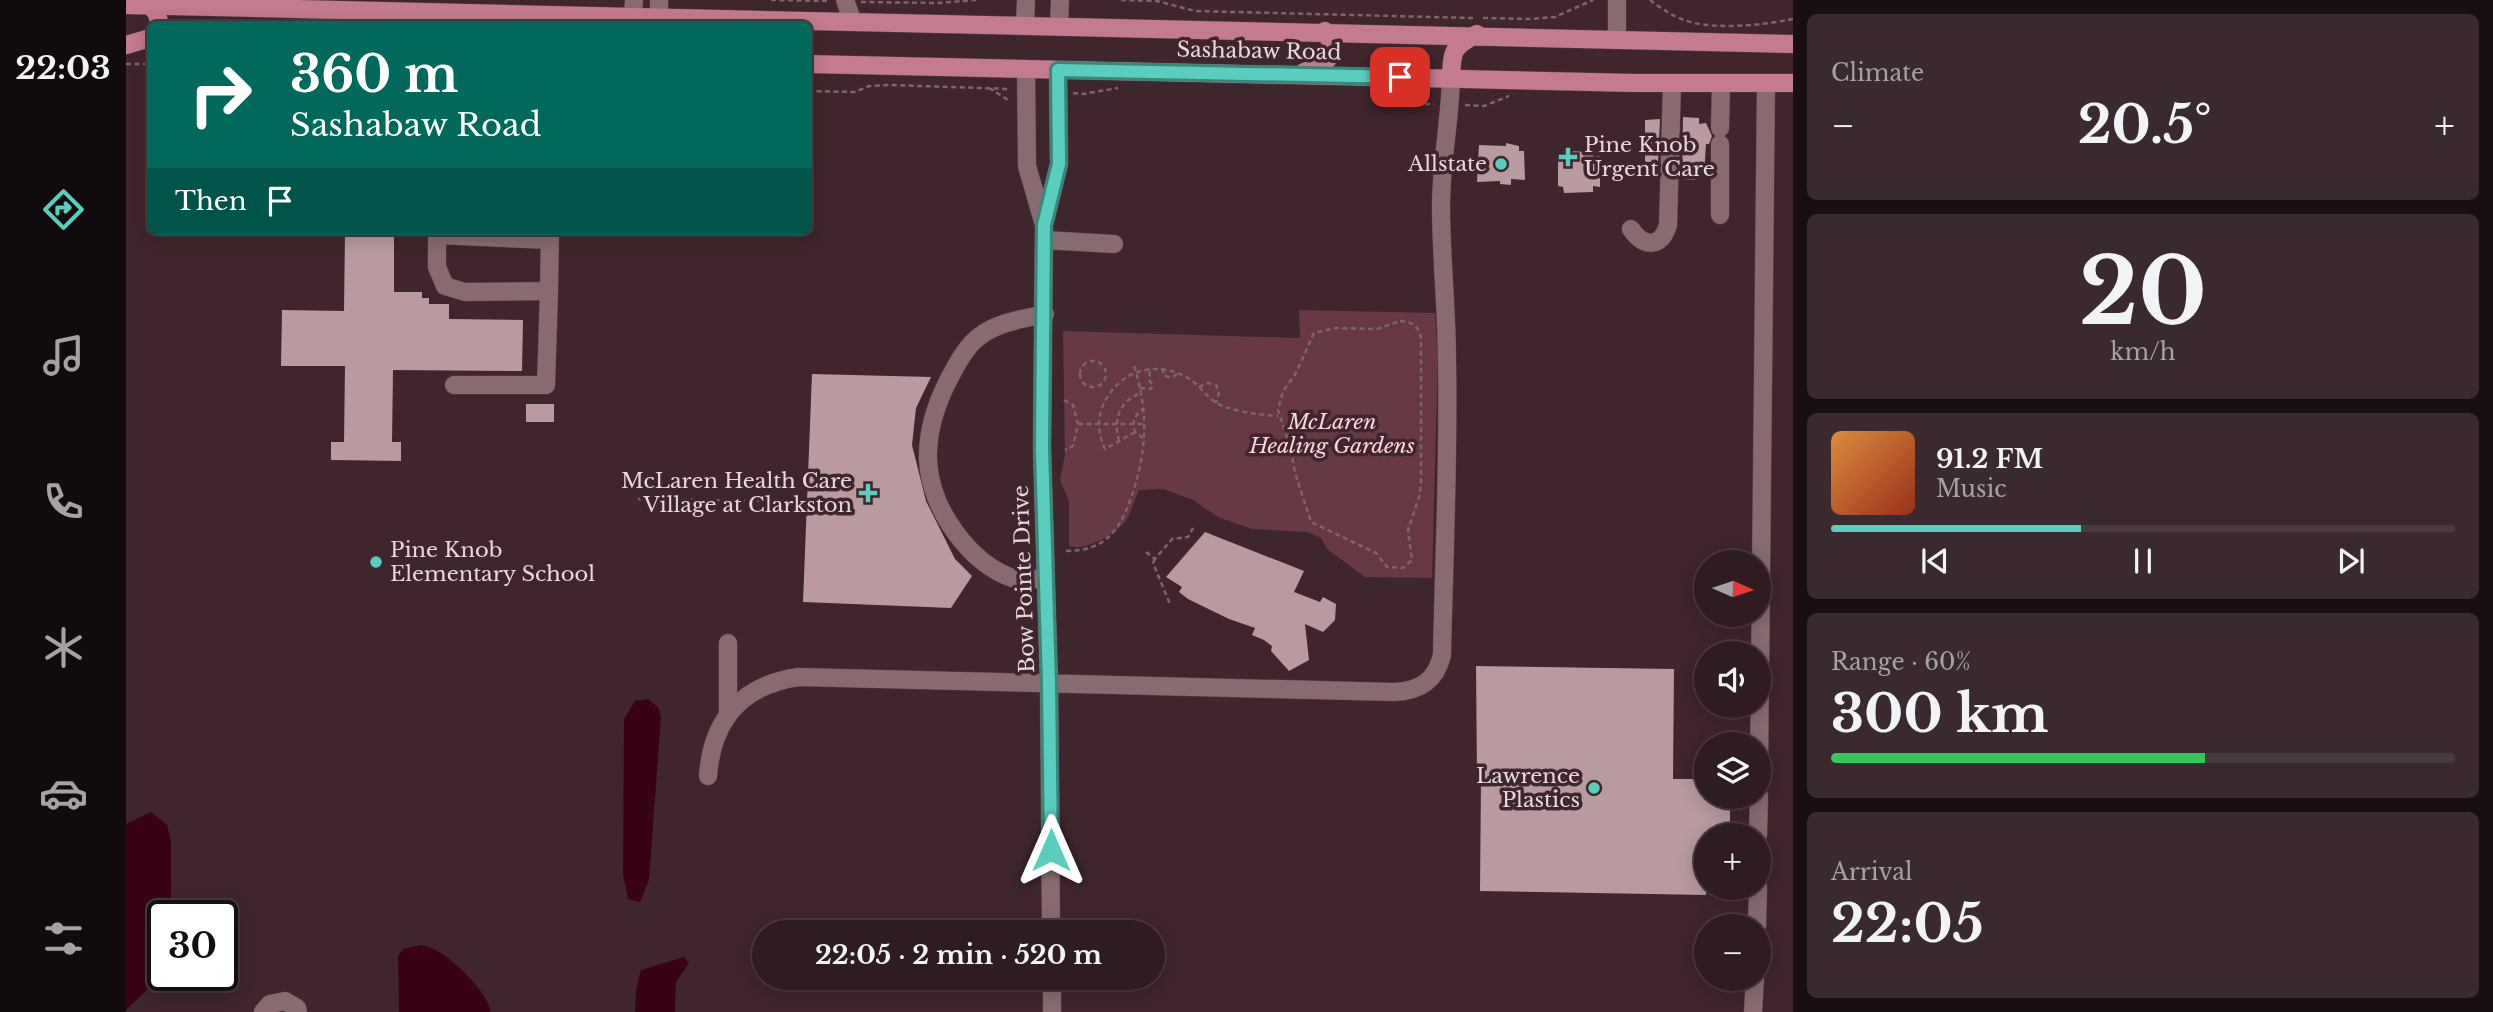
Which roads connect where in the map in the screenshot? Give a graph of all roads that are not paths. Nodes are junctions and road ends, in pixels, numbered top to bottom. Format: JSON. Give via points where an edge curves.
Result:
{"nodes":[{"id":1,"x":1026,"y":0,"type":"edge"},
{"id":2,"x":1059,"y":0,"type":"edge"},
{"id":3,"x":1617,"y":0,"type":"edge"},
{"id":4,"x":845,"y":1,"type":"edge"},
{"id":5,"x":126,"y":5,"type":"edge"},
{"id":6,"x":149,"y":5,"type":"junction"},
{"id":7,"x":445,"y":11,"type":"junction"},
{"id":8,"x":647,"y":12,"type":"edge"},
{"id":9,"x":852,"y":20,"type":"junction"},
{"id":10,"x":159,"y":21,"type":"edge"},
{"id":11,"x":417,"y":21,"type":"edge"},
{"id":12,"x":773,"y":21,"type":"edge"},
{"id":13,"x":1025,"y":24,"type":"junction"},
{"id":14,"x":1059,"y":25,"type":"junction"},
{"id":15,"x":1325,"y":31,"type":"junction"},
{"id":16,"x":1477,"y":34,"type":"junction"},
{"id":17,"x":1617,"y":38,"type":"junction"},
{"id":18,"x":147,"y":39,"type":"edge"},
{"id":19,"x":1793,"y":44,"type":"edge"},
{"id":20,"x":126,"y":48,"type":"edge"},
{"id":21,"x":147,"y":50,"type":"edge"},
{"id":22,"x":812,"y":64,"type":"edge"},
{"id":23,"x":1026,"y":69,"type":"junction"},
{"id":24,"x":1058,"y":70,"type":"junction"},
{"id":25,"x":1298,"y":75,"type":"junction"},
{"id":26,"x":1451,"y":78,"type":"junction"},
{"id":27,"x":1672,"y":83,"type":"junction"},
{"id":28,"x":1721,"y":83,"type":"junction"},
{"id":29,"x":1766,"y":83,"type":"junction"},
{"id":30,"x":1793,"y":83,"type":"edge"},
{"id":31,"x":1720,"y":215,"type":"dead end"},
{"id":32,"x":1631,"y":229,"type":"dead end"},
{"id":33,"x":1044,"y":233,"type":"junction"},
{"id":34,"x":437,"y":235,"type":"edge"},
{"id":35,"x":512,"y":235,"type":"edge"},
{"id":36,"x":550,"y":236,"type":"edge"},
{"id":37,"x":1114,"y":244,"type":"dead end"},
{"id":38,"x":548,"y":291,"type":"junction"},
{"id":39,"x":1045,"y":314,"type":"junction"},
{"id":40,"x":454,"y":385,"type":"dead end"},
{"id":41,"x":1046,"y":578,"type":"junction"},
{"id":42,"x":728,"y":643,"type":"dead end"},
{"id":43,"x":1049,"y":683,"type":"junction"},
{"id":44,"x":728,"y":713,"type":"junction"},
{"id":45,"x":1759,"y":732,"type":"edge"},
{"id":46,"x":709,"y":776,"type":"dead end"},
{"id":47,"x":1051,"y":920,"type":"edge"},
{"id":48,"x":1052,"y":990,"type":"edge"},
{"id":49,"x":1754,"y":991,"type":"edge"},
{"id":50,"x":263,"y":1012,"type":"edge"},
{"id":51,"x":298,"y":1012,"type":"edge"},
{"id":52,"x":1052,"y":1012,"type":"edge"},
{"id":53,"x":1753,"y":1012,"type":"edge"}],
"edges":[{"from":1,"to":13,"type":"street"},
{"from":2,"to":14,"type":"street"},
{"from":3,"to":17,"type":"street"},
{"from":4,"to":9,"type":"street"},
{"from":5,"to":6,"type":"main road","name":"Sashabaw Road"},
{"from":6,"to":7,"type":"main road","name":"Sashabaw Road"},
{"from":6,"to":10,"type":"main road"},
{"from":7,"to":8,"type":"main road","name":"Sashabaw Road"},
{"from":7,"to":11,"type":"main road"},
{"from":8,"to":12,"type":"main road","name":"Sashabaw Road"},
{"from":9,"to":12,"type":"main road","name":"Sashabaw Road"},
{"from":9,"to":13,"type":"main road","name":"Sashabaw Road"},
{"from":13,"to":14,"type":"main road","name":"Sashabaw Road"},
{"from":14,"to":15,"type":"main road","name":"Sashabaw Road"},
{"from":15,"to":16,"type":"main road","name":"Sashabaw Road"},
{"from":15,"to":25,"type":"main road","via":[[1332,44],[1329,59]]},
{"from":16,"to":17,"type":"main road","name":"Sashabaw Road"},
{"from":16,"to":26,"type":"main road","via":[[1453,51]]},
{"from":17,"to":19,"type":"main road","name":"Sashabaw Road"},
{"from":18,"to":20,"type":"main road"},
{"from":20,"to":21,"type":"main road"},
{"from":22,"to":23,"type":"main road","name":"Sashabaw Road"},
{"from":23,"to":24,"type":"main road","name":"Sashabaw Road"},
{"from":23,"to":33,"type":"street","name":"Bow Pointe Drive","via":[[1027,166]]},
{"from":24,"to":25,"type":"main road","name":"Sashabaw Road"},
{"from":24,"to":33,"type":"street","name":"Bow Pointe Drive","via":[[1059,164]]},
{"from":25,"to":26,"type":"main road","name":"Sashabaw Road"},
{"from":26,"to":27,"type":"main road","name":"Sashabaw Road"},
{"from":26,"to":43,"type":"street","via":[[1441,196],[1447,361],[1439,668],[1420,688],[1394,692]]},
{"from":27,"to":28,"type":"main road","name":"Sashabaw Road"},
{"from":27,"to":32,"type":"street","via":[[1668,225],[1665,235],[1653,242],[1644,242]]},
{"from":28,"to":29,"type":"main road","name":"Sashabaw Road"},
{"from":28,"to":31,"type":"street"},
{"from":29,"to":30,"type":"main road","name":"Sashabaw Road"},
{"from":29,"to":45,"type":"street"},
{"from":33,"to":37,"type":"street"},
{"from":33,"to":39,"type":"street","name":"Bow Pointe Drive"},
{"from":34,"to":38,"type":"street","via":[[436,267],[445,286],[465,292]]},
{"from":35,"to":36,"type":"street"},
{"from":36,"to":38,"type":"street"},
{"from":38,"to":40,"type":"street","via":[[546,385]]},
{"from":39,"to":41,"type":"street","name":"Bow Pointe Drive","via":[[1042,449]]},
{"from":39,"to":41,"type":"street","via":[[994,328],[968,347],[934,410],[928,460],[944,516],[975,553],[1018,580]]},
{"from":41,"to":43,"type":"street","name":"Bow Pointe Drive"},
{"from":42,"to":44,"type":"street"},
{"from":43,"to":44,"type":"street","via":[[799,677],[777,680],[753,692]]},
{"from":43,"to":47,"type":"street","name":"Bow Pointe Drive"},
{"from":44,"to":46,"type":"street","via":[[713,743]]},
{"from":48,"to":52,"type":"street"},
{"from":49,"to":53,"type":"street"},
{"from":50,"to":51,"type":"street","via":[[270,1004],[285,1001]]}]}
